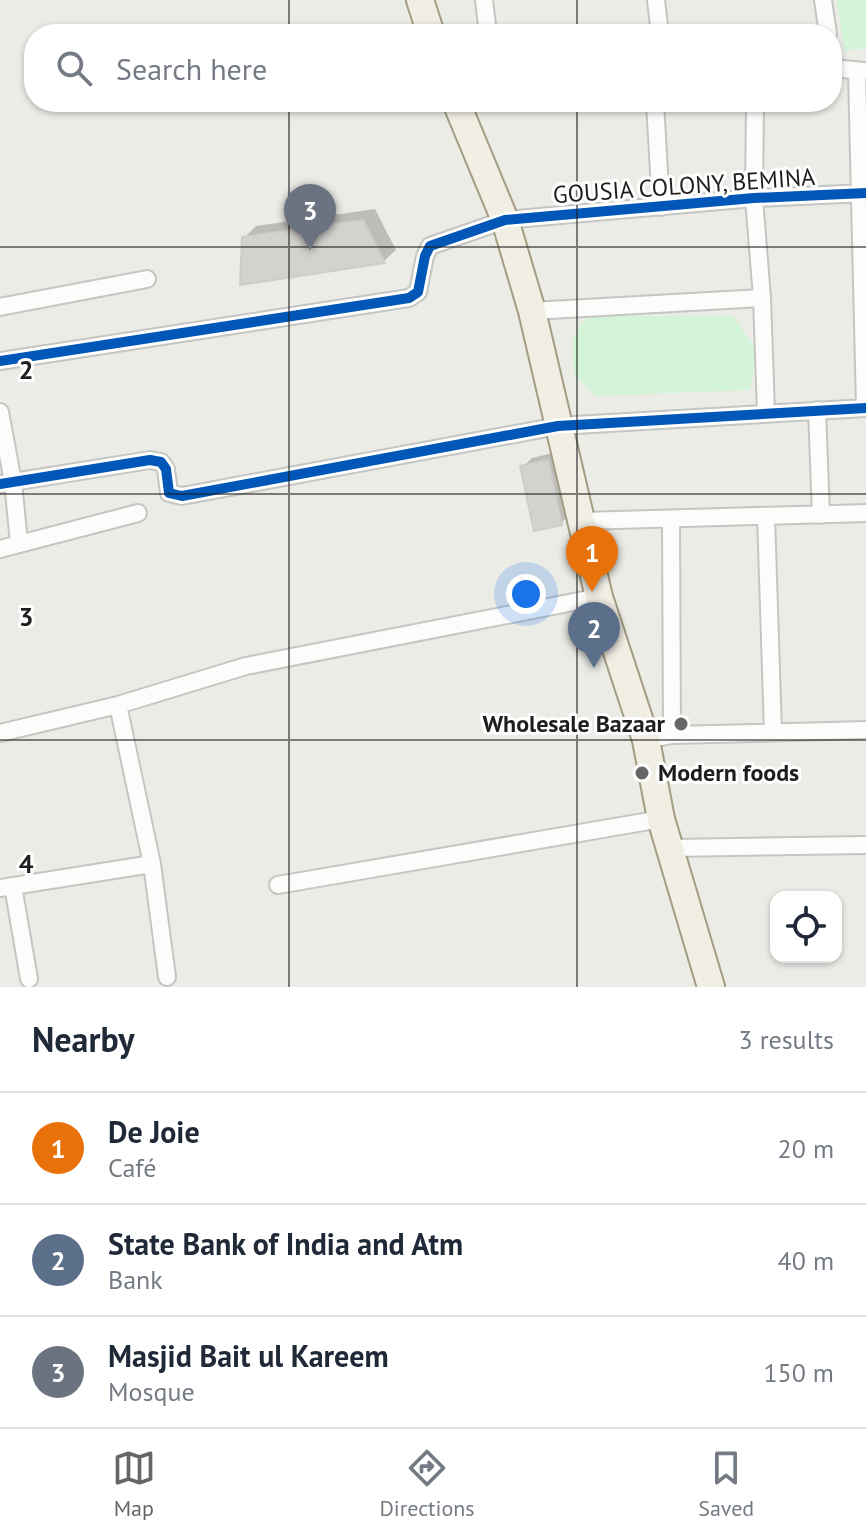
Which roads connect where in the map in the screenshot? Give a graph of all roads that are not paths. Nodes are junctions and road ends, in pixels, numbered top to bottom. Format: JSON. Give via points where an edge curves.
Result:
{"nodes":[{"id":1,"x":420,"y":0,"type":"edge"},
{"id":2,"x":484,"y":0,"type":"edge"},
{"id":3,"x":656,"y":0,"type":"edge"},
{"id":4,"x":823,"y":0,"type":"edge"},
{"id":5,"x":428,"y":24,"type":"edge"},
{"id":6,"x":487,"y":24,"type":"edge"},
{"id":7,"x":659,"y":24,"type":"edge"},
{"id":8,"x":827,"y":24,"type":"edge"},
{"id":9,"x":861,"y":71,"type":"edge"},
{"id":10,"x":460,"y":112,"type":"edge"},
{"id":11,"x":656,"y":112,"type":"edge"},
{"id":12,"x":755,"y":112,"type":"edge"},
{"id":13,"x":863,"y":193,"type":"edge"},
{"id":14,"x":754,"y":198,"type":"junction"},
{"id":15,"x":661,"y":207,"type":"junction"},
{"id":16,"x":505,"y":220,"type":"junction"},
{"id":17,"x":147,"y":279,"type":"dead end"},
{"id":18,"x":864,"y":292,"type":"edge"},
{"id":19,"x":762,"y":298,"type":"junction"},
{"id":20,"x":0,"y":307,"type":"edge"},
{"id":21,"x":532,"y":311,"type":"junction"},
{"id":22,"x":0,"y":361,"type":"edge"},
{"id":23,"x":866,"y":408,"type":"edge"},
{"id":24,"x":817,"y":410,"type":"junction"},
{"id":25,"x":0,"y":412,"type":"edge"},
{"id":26,"x":766,"y":412,"type":"junction"},
{"id":27,"x":558,"y":426,"type":"junction"},
{"id":28,"x":6,"y":483,"type":"edge"},
{"id":29,"x":138,"y":513,"type":"dead end"},
{"id":30,"x":866,"y":513,"type":"edge"},
{"id":31,"x":821,"y":515,"type":"junction"},
{"id":32,"x":766,"y":516,"type":"junction"},
{"id":33,"x":671,"y":519,"type":"junction"},
{"id":34,"x":581,"y":521,"type":"junction"},
{"id":35,"x":866,"y":523,"type":"edge"},
{"id":36,"x":19,"y":543,"type":"junction"},
{"id":37,"x":0,"y":549,"type":"edge"},
{"id":38,"x":599,"y":597,"type":"junction"},
{"id":39,"x":118,"y":705,"type":"junction"},
{"id":40,"x":866,"y":730,"type":"edge"},
{"id":41,"x":773,"y":732,"type":"junction"},
{"id":42,"x":0,"y":733,"type":"edge"},
{"id":43,"x":659,"y":737,"type":"junction"},
{"id":44,"x":661,"y":819,"type":"junction"},
{"id":45,"x":866,"y":845,"type":"edge"},
{"id":46,"x":824,"y":847,"type":"junction"},
{"id":47,"x":671,"y":848,"type":"junction"},
{"id":48,"x":866,"y":857,"type":"edge"},
{"id":49,"x":152,"y":864,"type":"junction"},
{"id":50,"x":278,"y":885,"type":"dead end"},
{"id":51,"x":7,"y":887,"type":"edge"},
{"id":52,"x":167,"y":977,"type":"dead end"},
{"id":53,"x":29,"y":979,"type":"dead end"},
{"id":54,"x":705,"y":986,"type":"edge"}],
"edges":[{"from":1,"to":5,"type":"main road"},
{"from":2,"to":6,"type":"street"},
{"from":3,"to":7,"type":"street"},
{"from":4,"to":8,"type":"street"},
{"from":9,"to":13,"type":"street"},
{"from":10,"to":16,"type":"main road"},
{"from":11,"to":15,"type":"street"},
{"from":12,"to":14,"type":"street"},
{"from":13,"to":14,"type":"street","name":"GOUSIA COLONY, BEMINA"},
{"from":13,"to":18,"type":"street"},
{"from":14,"to":15,"type":"street","name":"GOUSIA COLONY, BEMINA"},
{"from":14,"to":19,"type":"street"},
{"from":15,"to":16,"type":"street","name":"GOUSIA COLONY, BEMINA"},
{"from":16,"to":21,"type":"main road"},
{"from":16,"to":22,"type":"street","name":"GOUSIA COLONY, BEMINA","via":[[430,246],[418,292],[409,298]]},
{"from":17,"to":20,"type":"street"},
{"from":18,"to":23,"type":"street"},
{"from":19,"to":21,"type":"street"},
{"from":19,"to":26,"type":"street"},
{"from":21,"to":27,"type":"main road"},
{"from":23,"to":24,"type":"street"},
{"from":24,"to":26,"type":"street"},
{"from":24,"to":31,"type":"street"},
{"from":25,"to":28,"type":"street"},
{"from":26,"to":27,"type":"street"},
{"from":27,"to":28,"type":"street","via":[[182,496],[169,493],[166,469],[150,460]]},
{"from":27,"to":34,"type":"main road"},
{"from":28,"to":36,"type":"street"},
{"from":29,"to":36,"type":"street"},
{"from":30,"to":31,"type":"street"},
{"from":30,"to":35,"type":"street"},
{"from":31,"to":32,"type":"street"},
{"from":32,"to":33,"type":"street"},
{"from":32,"to":41,"type":"street"},
{"from":33,"to":34,"type":"street"},
{"from":33,"to":43,"type":"street"},
{"from":34,"to":38,"type":"main road"},
{"from":36,"to":37,"type":"street"},
{"from":38,"to":39,"type":"street","via":[[246,666]]},
{"from":38,"to":43,"type":"main road"},
{"from":39,"to":42,"type":"street"},
{"from":39,"to":49,"type":"street"},
{"from":40,"to":41,"type":"street"},
{"from":41,"to":43,"type":"street"},
{"from":43,"to":44,"type":"main road"},
{"from":44,"to":47,"type":"main road"},
{"from":44,"to":50,"type":"street"},
{"from":45,"to":46,"type":"street"},
{"from":46,"to":47,"type":"street"},
{"from":46,"to":48,"type":"street"},
{"from":47,"to":54,"type":"main road"},
{"from":49,"to":51,"type":"street"},
{"from":49,"to":52,"type":"street"},
{"from":51,"to":53,"type":"street"}]}
